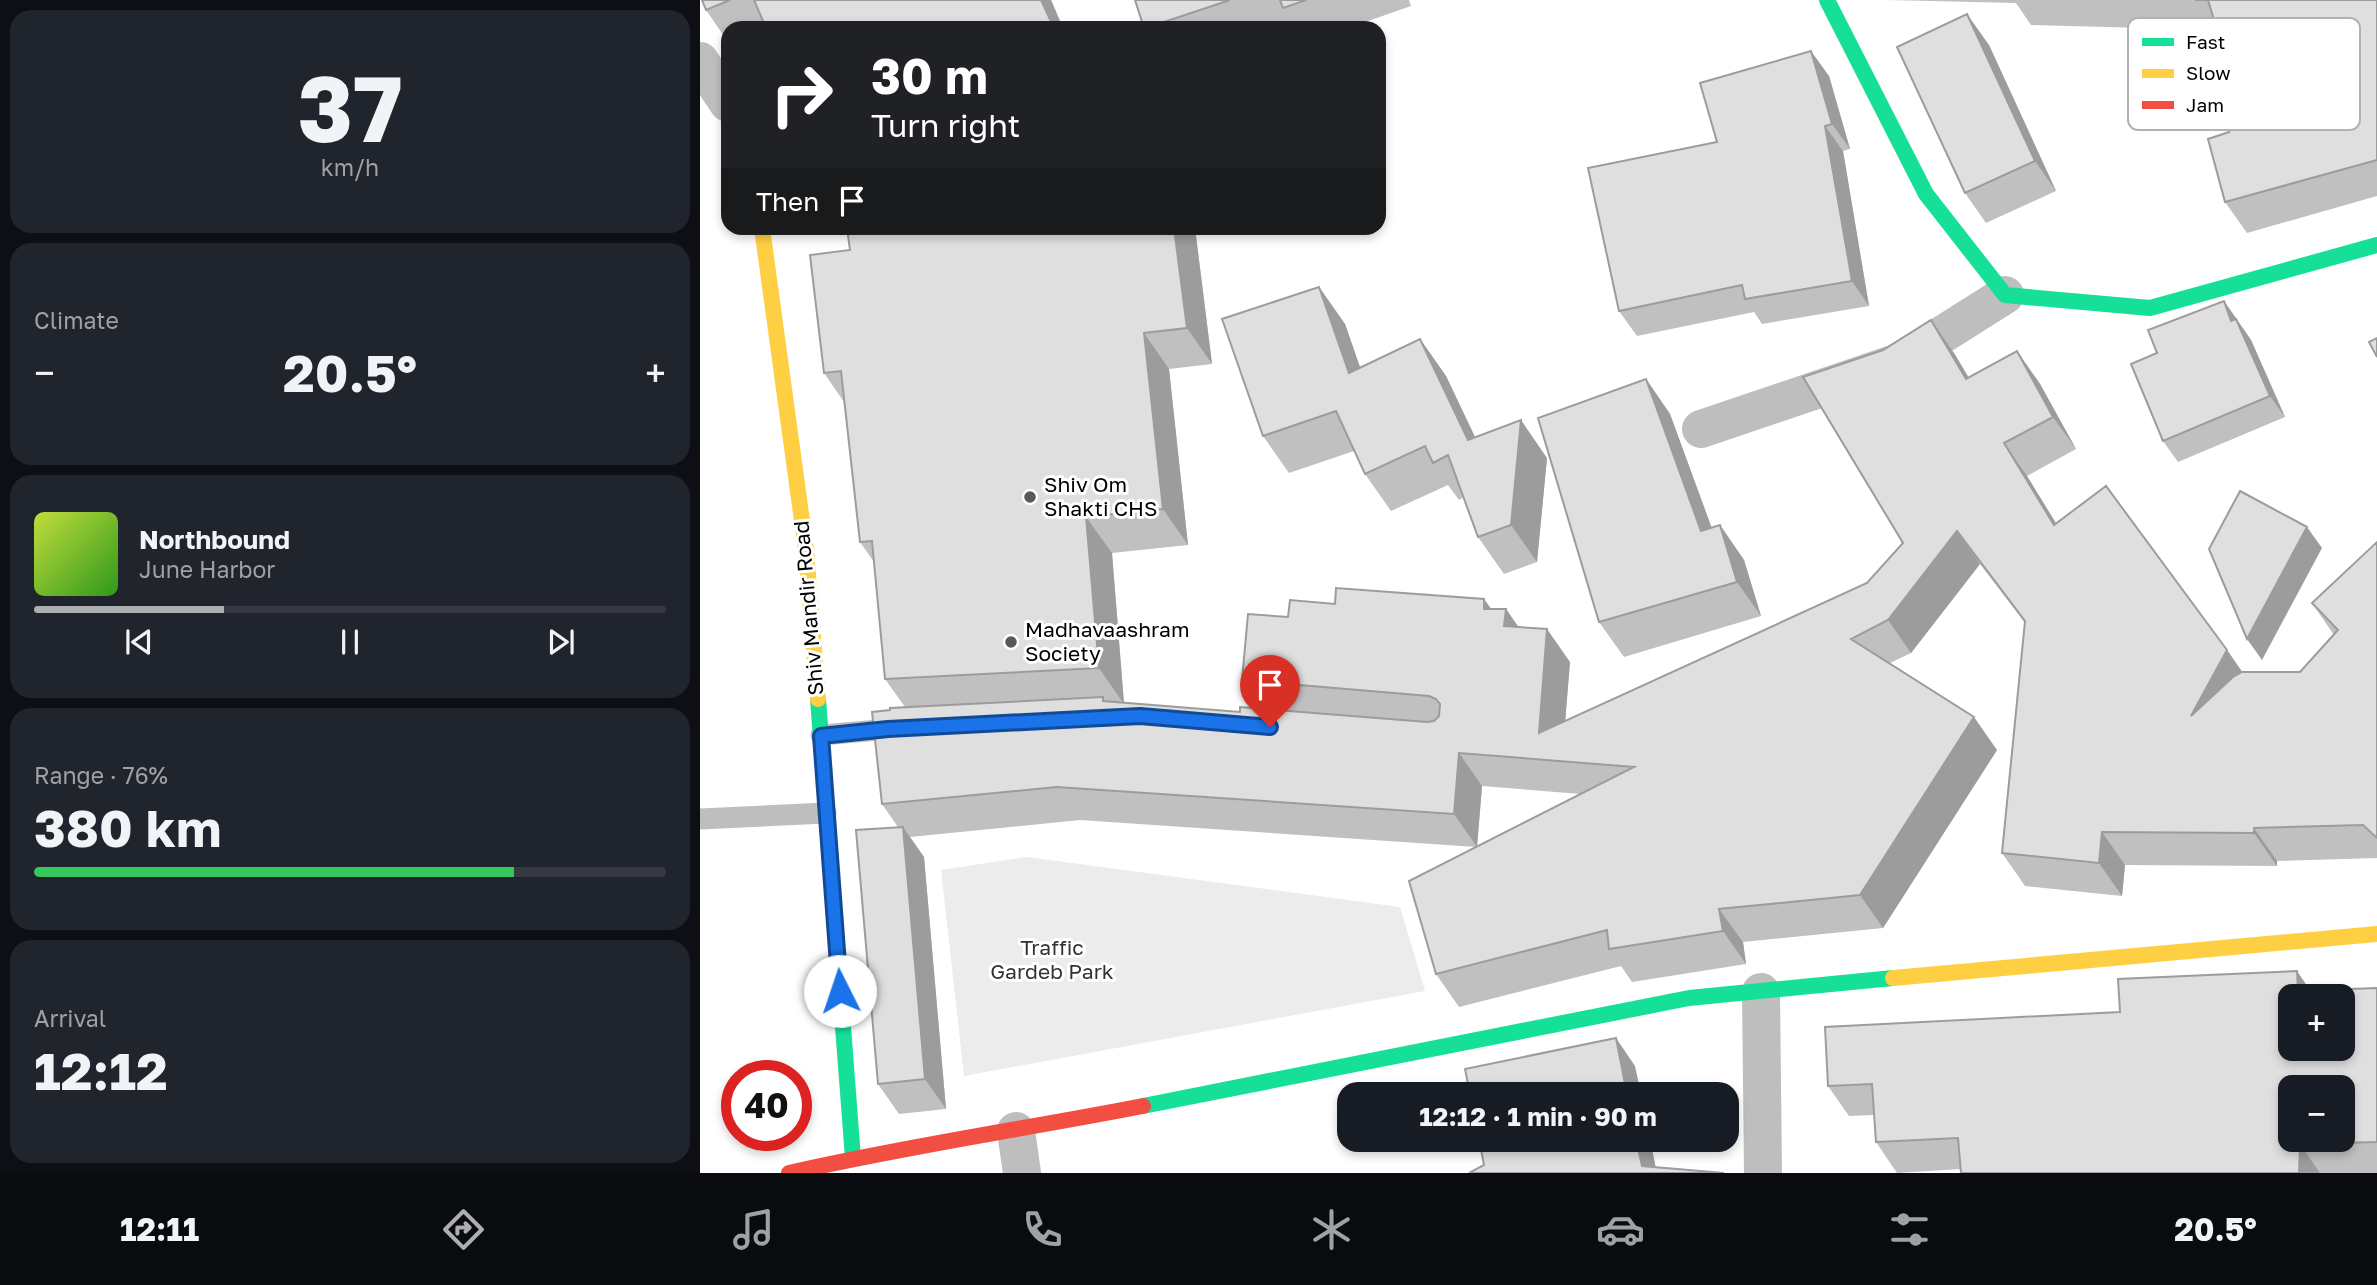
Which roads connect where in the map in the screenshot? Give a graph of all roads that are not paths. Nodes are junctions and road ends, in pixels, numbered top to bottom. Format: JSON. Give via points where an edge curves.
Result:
{"nodes":[{"id":1,"x":1827,"y":0,"type":"edge"},
{"id":2,"x":700,"y":61,"type":"edge"},
{"id":3,"x":721,"y":92,"type":"edge"},
{"id":4,"x":763,"y":235,"type":"edge"},
{"id":5,"x":2377,"y":245,"type":"edge"},
{"id":6,"x":2005,"y":295,"type":"junction"},
{"id":7,"x":1701,"y":429,"type":"dead end"},
{"id":8,"x":928,"y":727,"type":"edge"},
{"id":9,"x":821,"y":736,"type":"junction"},
{"id":10,"x":826,"y":813,"type":"junction"},
{"id":11,"x":700,"y":819,"type":"edge"},
{"id":12,"x":2377,"y":934,"type":"edge"},
{"id":13,"x":1761,"y":992,"type":"junction"},
{"id":14,"x":1016,"y":1131,"type":"junction"},
{"id":15,"x":853,"y":1158,"type":"junction"},
{"id":16,"x":793,"y":1172,"type":"edge"},
{"id":17,"x":1022,"y":1173,"type":"edge"},
{"id":18,"x":1763,"y":1173,"type":"edge"}],
"edges":[{"from":1,"to":6,"type":"street","via":[[1926,194]]},
{"from":2,"to":3,"type":"street"},
{"from":4,"to":9,"type":"street","name":"Shiv Mandir Road","via":[[806,550]]},
{"from":5,"to":6,"type":"street","via":[[2150,308]]},
{"from":6,"to":7,"type":"street","via":[[1899,362]]},
{"from":8,"to":9,"type":"lane"},
{"from":9,"to":10,"type":"street","name":"Shiv Mandir Road"},
{"from":10,"to":11,"type":"lane"},
{"from":10,"to":15,"type":"street","name":"Shiv Mandir Road"},
{"from":12,"to":13,"type":"street"},
{"from":13,"to":14,"type":"street","via":[[1689,998]]},
{"from":13,"to":18,"type":"street"},
{"from":14,"to":15,"type":"street"},
{"from":14,"to":17,"type":"street"},
{"from":15,"to":16,"type":"street"}]}
